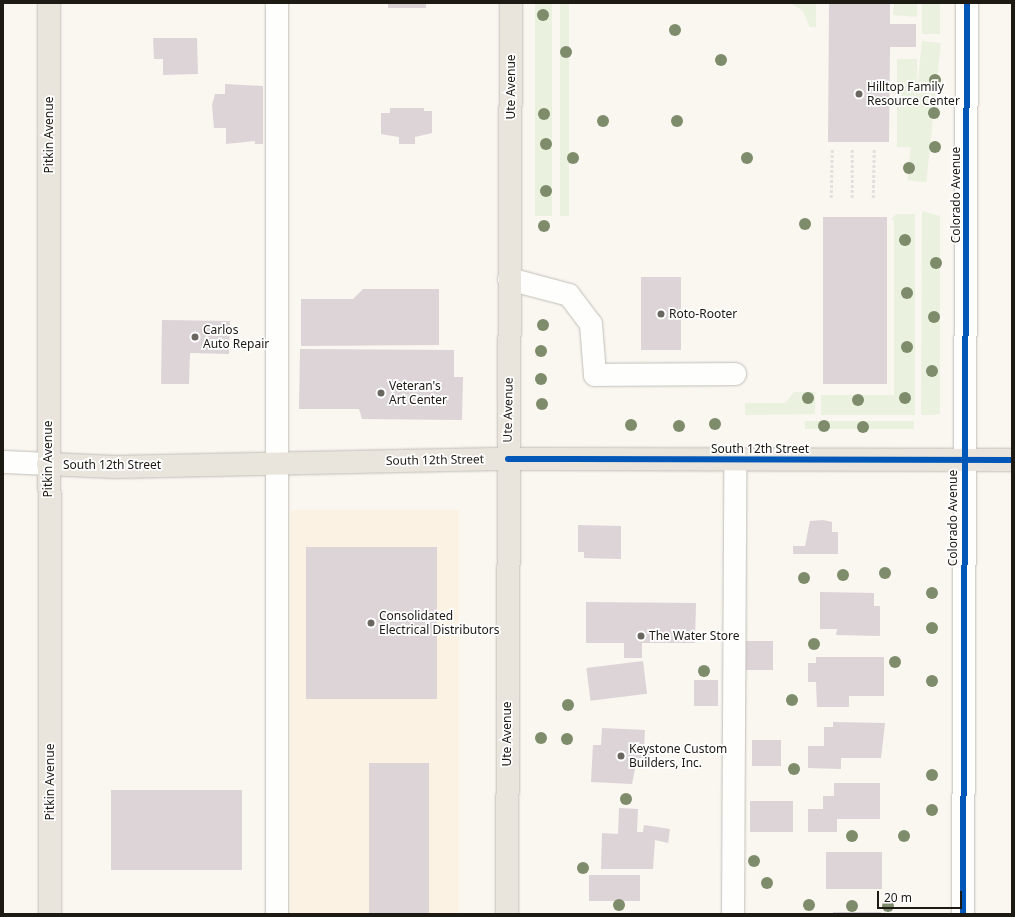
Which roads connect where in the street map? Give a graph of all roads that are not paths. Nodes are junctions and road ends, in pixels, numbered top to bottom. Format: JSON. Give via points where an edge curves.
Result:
{"nodes":[{"id":1,"x":50,"y":3,"type":"edge"},
{"id":2,"x":277,"y":3,"type":"edge"},
{"id":3,"x":511,"y":3,"type":"edge"},
{"id":4,"x":967,"y":3,"type":"edge"},
{"id":5,"x":509,"y":279,"type":"junction"},
{"id":6,"x":735,"y":374,"type":"dead end"},
{"id":7,"x":508,"y":459,"type":"junction"},
{"id":8,"x":735,"y":460,"type":"junction"},
{"id":9,"x":965,"y":460,"type":"junction"},
{"id":10,"x":1012,"y":460,"type":"edge"},
{"id":11,"x":277,"y":461,"type":"junction"},
{"id":12,"x":3,"y":462,"type":"edge"},
{"id":13,"x":48,"y":464,"type":"junction"},
{"id":14,"x":50,"y":914,"type":"edge"},
{"id":15,"x":277,"y":914,"type":"edge"},
{"id":16,"x":507,"y":914,"type":"edge"},
{"id":17,"x":733,"y":914,"type":"edge"},
{"id":18,"x":963,"y":914,"type":"edge"}],
"edges":[{"from":1,"to":13,"type":"main road","name":"Pitkin Avenue"},
{"from":2,"to":11,"type":"street"},
{"from":3,"to":5,"type":"main road","name":"Ute Avenue"},
{"from":4,"to":9,"type":"street","name":"Colorado Avenue"},
{"from":5,"to":6,"type":"street","via":[[570,295],[591,324],[594,375]]},
{"from":5,"to":7,"type":"main road","name":"Ute Avenue"},
{"from":7,"to":8,"type":"main road","name":"South 12th Street"},
{"from":7,"to":11,"type":"main road","name":"South 12th Street"},
{"from":7,"to":16,"type":"main road","name":"Ute Avenue"},
{"from":8,"to":9,"type":"main road","name":"South 12th Street"},
{"from":8,"to":17,"type":"street"},
{"from":9,"to":10,"type":"main road","name":"South 12th Street"},
{"from":9,"to":18,"type":"street","name":"Colorado Avenue"},
{"from":11,"to":13,"type":"main road","name":"South 12th Street","via":[[115,467]]},
{"from":11,"to":15,"type":"street"},
{"from":12,"to":13,"type":"street","name":"South 12th Street"},
{"from":13,"to":14,"type":"main road","name":"Pitkin Avenue"}]}
